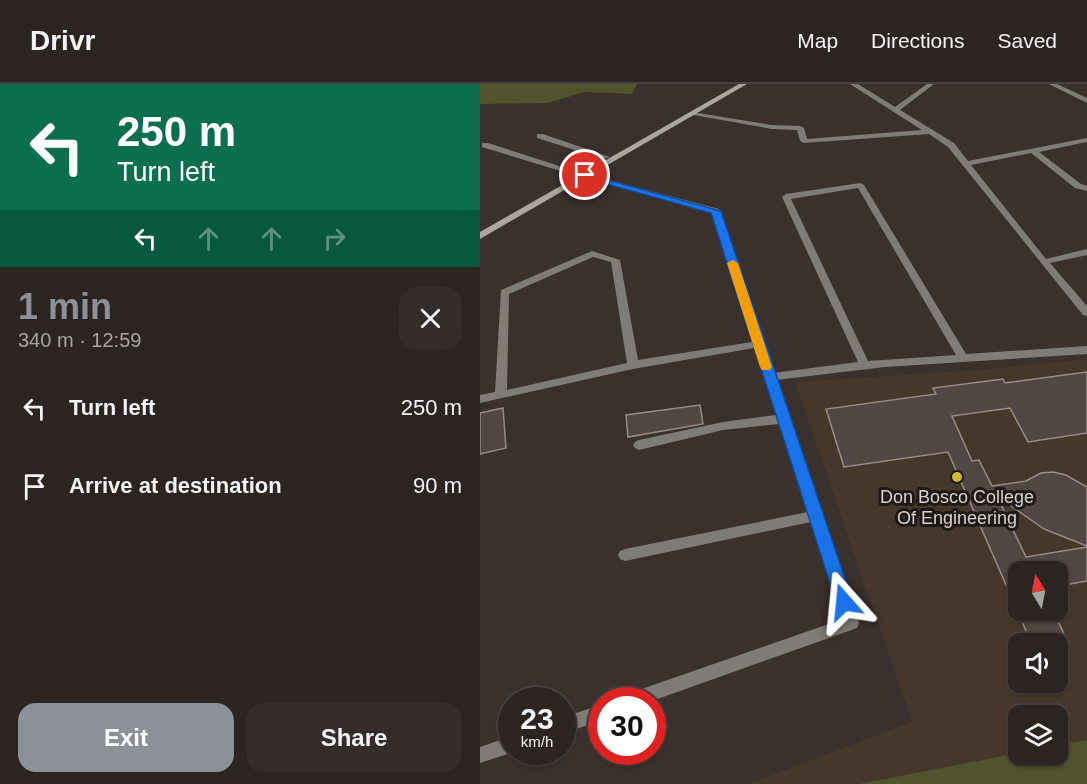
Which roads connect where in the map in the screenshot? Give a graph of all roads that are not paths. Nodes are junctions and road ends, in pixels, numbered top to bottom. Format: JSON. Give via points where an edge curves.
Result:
{"nodes":[{"id":1,"x":734,"y":84,"type":"edge"},
{"id":2,"x":744,"y":84,"type":"edge"},
{"id":3,"x":853,"y":84,"type":"edge"},
{"id":4,"x":931,"y":84,"type":"edge"},
{"id":5,"x":1052,"y":84,"type":"edge"},
{"id":6,"x":1087,"y":101,"type":"edge"},
{"id":7,"x":895,"y":110,"type":"junction"},
{"id":8,"x":692,"y":114,"type":"junction"},
{"id":9,"x":930,"y":132,"type":"junction"},
{"id":10,"x":540,"y":136,"type":"dead end"},
{"id":11,"x":1087,"y":140,"type":"edge"},
{"id":12,"x":485,"y":145,"type":"dead end"},
{"id":13,"x":1032,"y":150,"type":"junction"},
{"id":14,"x":606,"y":157,"type":"junction"},
{"id":15,"x":966,"y":164,"type":"junction"},
{"id":16,"x":581,"y":174,"type":"junction"},
{"id":17,"x":1087,"y":189,"type":"edge"},
{"id":18,"x":480,"y":228,"type":"edge"},
{"id":19,"x":480,"y":236,"type":"edge"},
{"id":20,"x":1087,"y":252,"type":"edge"},
{"id":21,"x":1044,"y":262,"type":"junction"},
{"id":22,"x":1087,"y":312,"type":"edge"},
{"id":23,"x":759,"y":344,"type":"junction"},
{"id":24,"x":1087,"y":350,"type":"edge"},
{"id":25,"x":963,"y":358,"type":"junction"},
{"id":26,"x":633,"y":365,"type":"junction"},
{"id":27,"x":865,"y":366,"type":"junction"},
{"id":28,"x":769,"y":377,"type":"junction"},
{"id":29,"x":501,"y":395,"type":"junction"},
{"id":30,"x":480,"y":399,"type":"edge"},
{"id":31,"x":783,"y":419,"type":"junction"},
{"id":32,"x":639,"y":445,"type":"dead end"},
{"id":33,"x":816,"y":516,"type":"junction"},
{"id":34,"x":624,"y":555,"type":"dead end"},
{"id":35,"x":666,"y":688,"type":"edge"},
{"id":36,"x":498,"y":749,"type":"edge"},
{"id":37,"x":480,"y":755,"type":"edge"}],
"edges":[{"from":1,"to":14,"type":"main road"},
{"from":2,"to":8,"type":"main road"},
{"from":3,"to":7,"type":"street"},
{"from":4,"to":7,"type":"street"},
{"from":5,"to":6,"type":"street"},
{"from":7,"to":9,"type":"street"},
{"from":8,"to":9,"type":"street","via":[[772,128],[800,128],[804,141]]},
{"from":8,"to":16,"type":"main road"},
{"from":9,"to":15,"type":"street","via":[[951,145]]},
{"from":10,"to":14,"type":"street"},
{"from":11,"to":13,"type":"street"},
{"from":12,"to":16,"type":"street"},
{"from":13,"to":15,"type":"street"},
{"from":13,"to":17,"type":"street"},
{"from":14,"to":16,"type":"main road"},
{"from":15,"to":21,"type":"street"},
{"from":16,"to":18,"type":"main road"},
{"from":16,"to":19,"type":"main road"},
{"from":16,"to":23,"type":"street","via":[[716,211]]},
{"from":20,"to":21,"type":"street"},
{"from":21,"to":22,"type":"street"},
{"from":23,"to":26,"type":"street"},
{"from":23,"to":28,"type":"street"},
{"from":24,"to":25,"type":"street"},
{"from":25,"to":27,"type":"street"},
{"from":25,"to":27,"type":"street","via":[[861,185],[786,197]]},
{"from":26,"to":29,"type":"street"},
{"from":26,"to":29,"type":"street","via":[[615,260],[592,254],[504,292]]},
{"from":27,"to":28,"type":"street"},
{"from":28,"to":31,"type":"street"},
{"from":29,"to":30,"type":"street"},
{"from":31,"to":32,"type":"street","via":[[723,426]]},
{"from":31,"to":33,"type":"street"},
{"from":33,"to":34,"type":"street"},
{"from":33,"to":35,"type":"street","via":[[852,623]]},
{"from":36,"to":37,"type":"street"}]}
